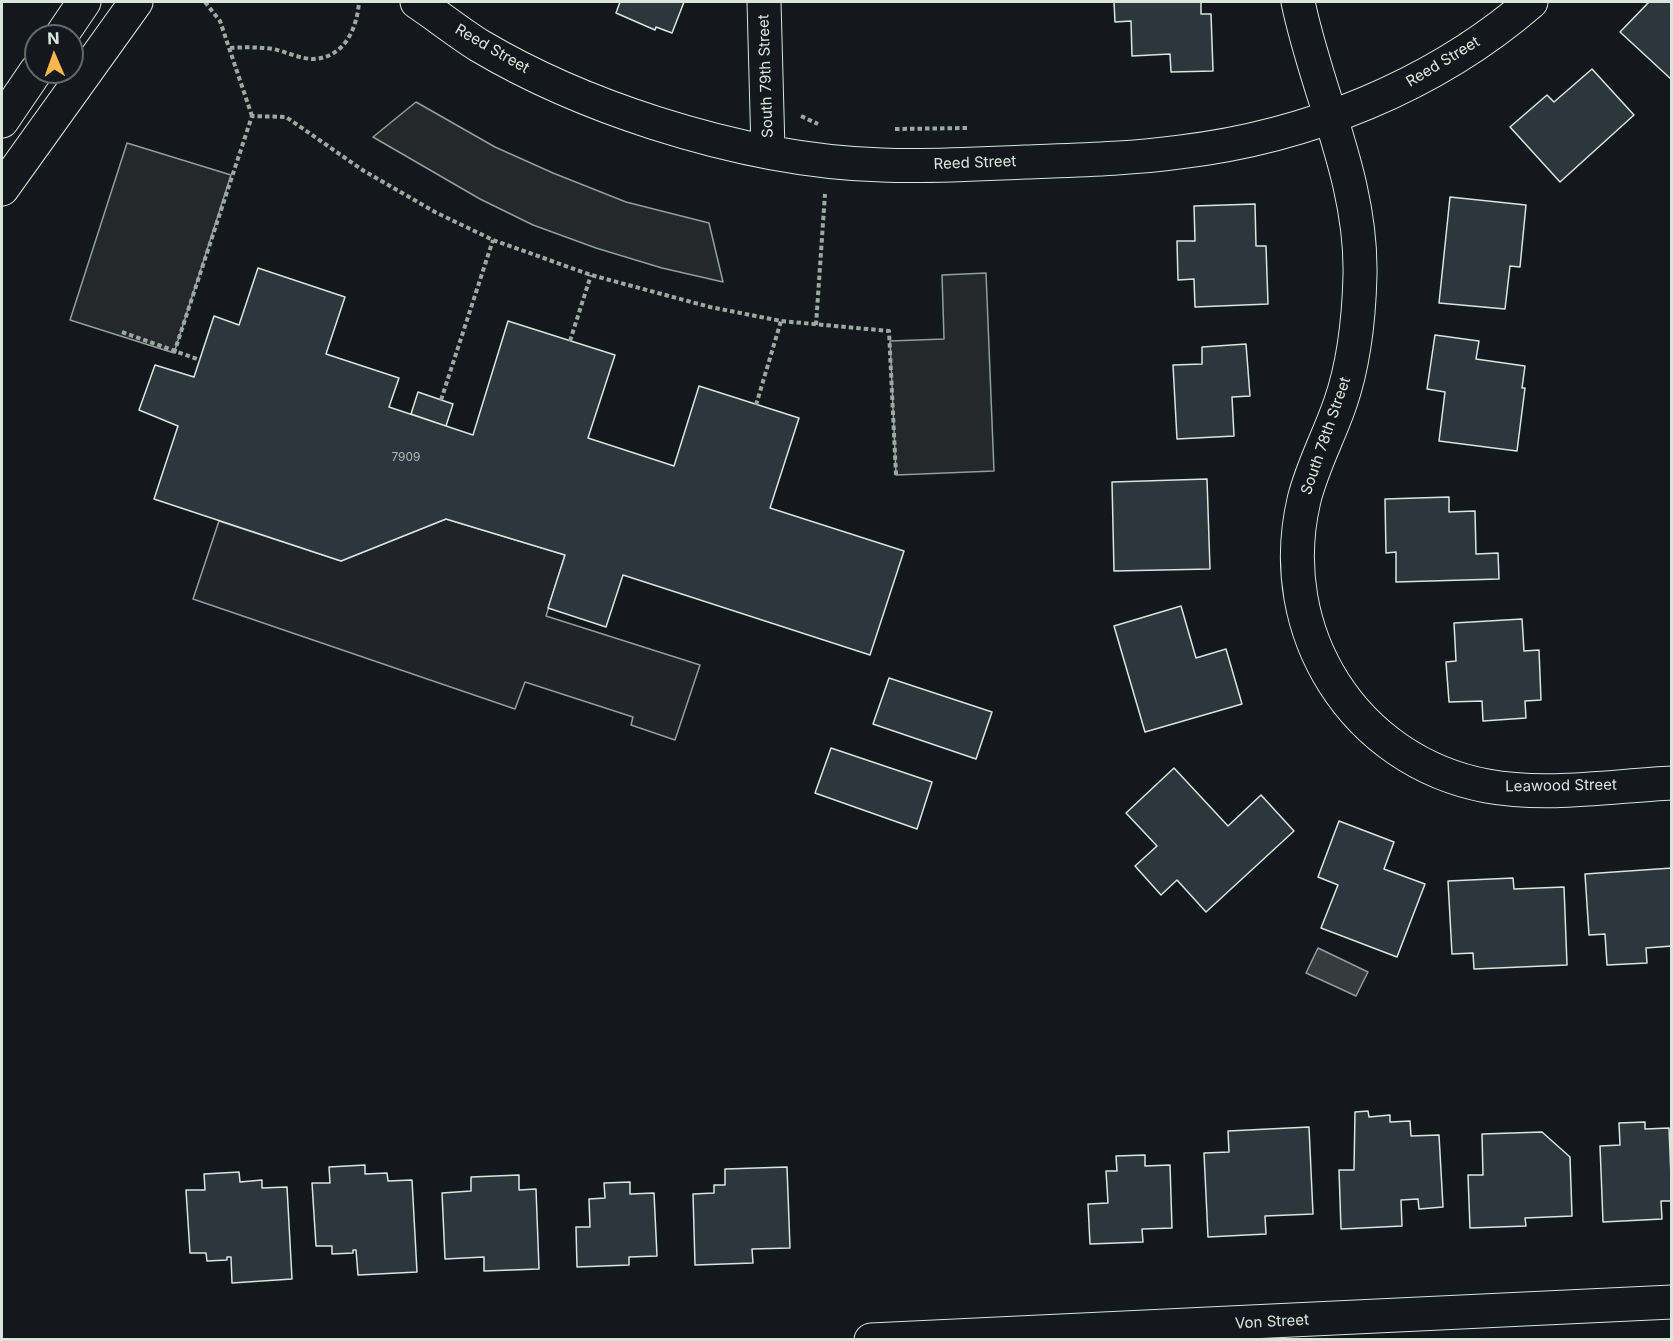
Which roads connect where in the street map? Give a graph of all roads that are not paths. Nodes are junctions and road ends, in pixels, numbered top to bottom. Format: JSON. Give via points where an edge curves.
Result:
{"nodes":[{"id":1,"x":84,"y":2,"type":"edge"},
{"id":2,"x":136,"y":2,"type":"edge"},
{"id":3,"x":417,"y":2,"type":"edge"},
{"id":4,"x":764,"y":2,"type":"edge"},
{"id":5,"x":1298,"y":2,"type":"edge"},
{"id":6,"x":1531,"y":2,"type":"edge"},
{"id":7,"x":68,"y":24,"type":"edge"},
{"id":8,"x":27,"y":84,"type":"edge"},
{"id":9,"x":1331,"y":115,"type":"junction"},
{"id":10,"x":2,"y":121,"type":"edge"},
{"id":11,"x":768,"y":150,"type":"junction"},
{"id":12,"x":2,"y":189,"type":"edge"},
{"id":13,"x":1389,"y":742,"type":"joint"},
{"id":14,"x":1671,"y":783,"type":"edge"},
{"id":15,"x":1671,"y":1302,"type":"edge"},
{"id":16,"x":1327,"y":1330,"type":"edge"},
{"id":17,"x":872,"y":1340,"type":"edge"}],
"edges":[{"from":1,"to":7,"type":"street"},
{"from":2,"to":12,"type":"street"},
{"from":3,"to":11,"type":"street","name":"Reed Street","via":[[480,46],[595,100],[654,123]]},
{"from":4,"to":11,"type":"street","name":"South 79th Street"},
{"from":5,"to":9,"type":"street","name":"South 78th Street"},
{"from":6,"to":9,"type":"street","name":"Reed Street","via":[[1468,50],[1421,79]]},
{"from":8,"to":10,"type":"street"},
{"from":9,"to":11,"type":"street","name":"Reed Street","via":[[1248,140],[1115,158],[880,165]]},
{"from":9,"to":13,"type":"street","name":"South 78th Street","via":[[1355,201],[1359,307],[1340,404],[1304,500],[1300,573],[1315,647],[1329,676],[1364,724]]},
{"from":13,"to":14,"type":"street","name":"Leawood Street","via":[[1421,764],[1487,786],[1571,789]]},
{"from":15,"to":16,"type":"street","name":"Von Street"},
{"from":16,"to":17,"type":"street","name":"Von Street"}]}
